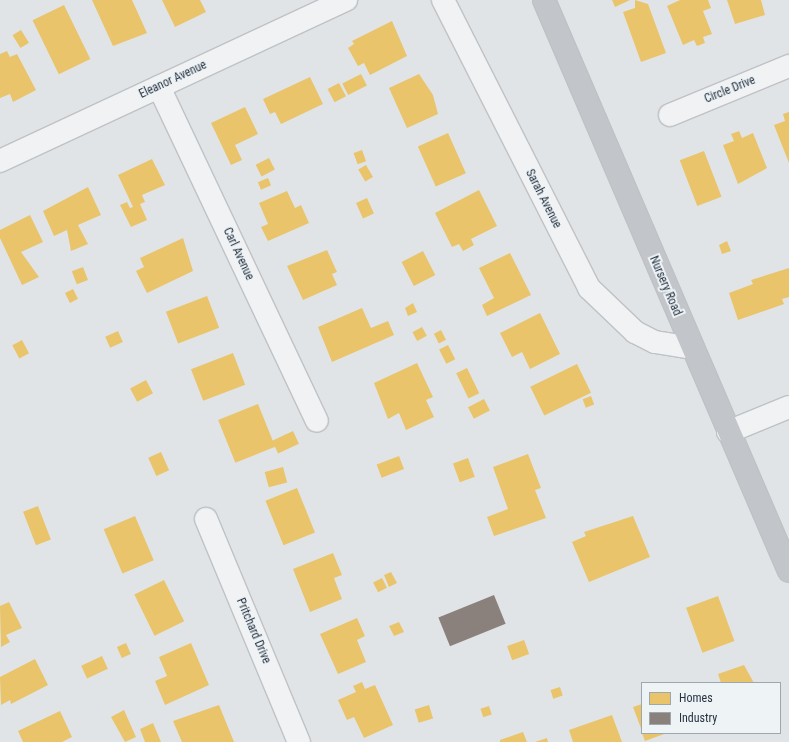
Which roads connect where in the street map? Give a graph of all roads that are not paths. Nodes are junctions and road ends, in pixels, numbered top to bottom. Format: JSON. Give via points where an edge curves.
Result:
{"nodes":[{"id":1,"x":346,"y":0,"type":"edge"},
{"id":2,"x":443,"y":0,"type":"edge"},
{"id":3,"x":544,"y":0,"type":"edge"},
{"id":4,"x":789,"y":66,"type":"edge"},
{"id":5,"x":159,"y":87,"type":"junction"},
{"id":6,"x":670,"y":115,"type":"dead end"},
{"id":7,"x":0,"y":161,"type":"edge"},
{"id":8,"x":691,"y":348,"type":"junction"},
{"id":9,"x":789,"y":406,"type":"edge"},
{"id":10,"x":317,"y":421,"type":"dead end"},
{"id":11,"x":728,"y":432,"type":"junction"},
{"id":12,"x":206,"y":519,"type":"dead end"},
{"id":13,"x":789,"y":571,"type":"edge"},
{"id":14,"x":299,"y":742,"type":"edge"}],
"edges":[{"from":1,"to":5,"type":"street","name":"Eleanor Avenue"},
{"from":2,"to":8,"type":"street","name":"Sarah Avenue","via":[[589,288],[635,332],[655,342]]},
{"from":3,"to":8,"type":"main road","name":"Nursery Road"},
{"from":4,"to":6,"type":"street","name":"Circle Drive"},
{"from":5,"to":7,"type":"street","name":"Eleanor Avenue"},
{"from":5,"to":10,"type":"street","name":"Carl Avenue"},
{"from":8,"to":11,"type":"main road","name":"Nursery Road"},
{"from":9,"to":11,"type":"street"},
{"from":11,"to":13,"type":"main road","name":"Nursery Road"},
{"from":12,"to":14,"type":"street","name":"Pritchard Drive"}]}
